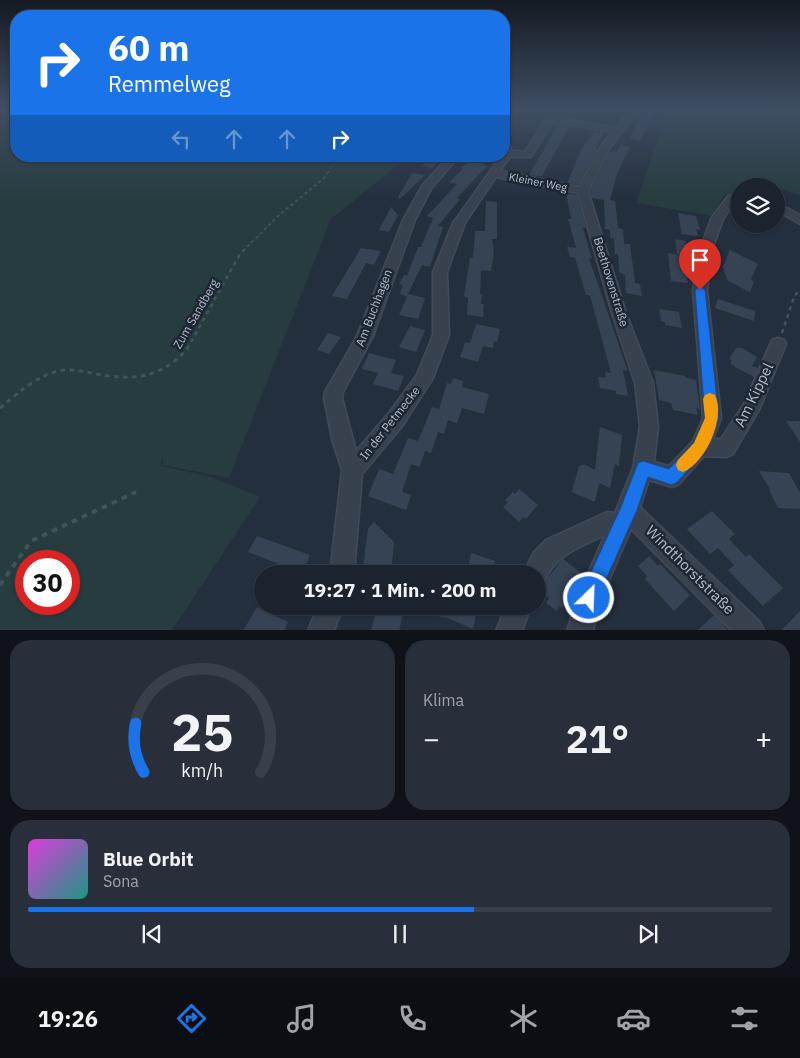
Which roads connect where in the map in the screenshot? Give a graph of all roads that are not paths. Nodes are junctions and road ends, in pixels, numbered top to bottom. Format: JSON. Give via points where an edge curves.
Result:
{"nodes":[{"id":1,"x":537,"y":139,"type":"edge"},
{"id":2,"x":612,"y":139,"type":"edge"},
{"id":3,"x":510,"y":149,"type":"edge"},
{"id":4,"x":529,"y":161,"type":"dead end"},
{"id":5,"x":449,"y":162,"type":"edge"},
{"id":6,"x":499,"y":162,"type":"edge"},
{"id":7,"x":494,"y":173,"type":"junction"},
{"id":8,"x":517,"y":178,"type":"junction"},
{"id":9,"x":583,"y":191,"type":"junction"},
{"id":10,"x":730,"y":201,"type":"edge"},
{"id":11,"x":785,"y":211,"type":"edge"},
{"id":12,"x":800,"y":220,"type":"edge"},
{"id":13,"x":778,"y":344,"type":"road end"},
{"id":14,"x":700,"y":448,"type":"junction"},
{"id":15,"x":643,"y":468,"type":"junction"},
{"id":16,"x":352,"y":470,"type":"junction"},
{"id":17,"x":625,"y":517,"type":"junction"},
{"id":18,"x":343,"y":565,"type":"edge"},
{"id":19,"x":539,"y":565,"type":"edge"},
{"id":20,"x":327,"y":615,"type":"edge"},
{"id":21,"x":515,"y":615,"type":"edge"},
{"id":22,"x":321,"y":630,"type":"edge"},
{"id":23,"x":509,"y":630,"type":"edge"},
{"id":24,"x":580,"y":630,"type":"edge"},
{"id":25,"x":751,"y":630,"type":"edge"}],
"edges":[{"from":1,"to":3,"type":"street","via":[[528,155]]},
{"from":2,"to":9,"type":"street"},
{"from":4,"to":8,"type":"street"},
{"from":5,"to":16,"type":"street","name":"Am Buchhagen","via":[[426,188],[409,220],[365,336],[334,392],[338,423]]},
{"from":6,"to":7,"type":"street","name":"In der Petmecke"},
{"from":7,"to":8,"type":"street","name":"Kleiner Weg"},
{"from":7,"to":16,"type":"street","name":"In der Petmecke","via":[[459,223],[440,272],[441,335],[424,378],[396,419]]},
{"from":8,"to":9,"type":"street","name":"Kleiner Weg"},
{"from":9,"to":15,"type":"street","name":"Beethovenstraße","via":[[619,313],[644,383],[649,428]]},
{"from":10,"to":14,"type":"street","via":[[717,219],[706,250],[700,290],[712,418]]},
{"from":11,"to":12,"type":"street"},
{"from":13,"to":14,"type":"street","name":"Am Kippel","via":[[751,408],[726,448]]},
{"from":14,"to":15,"type":"street","via":[[672,477]]},
{"from":15,"to":17,"type":"street","name":"Beethovenstraße"},
{"from":16,"to":18,"type":"street","name":"In der Petmecke"},
{"from":17,"to":19,"type":"street","via":[[554,548]]},
{"from":17,"to":24,"type":"street","name":"Beethovenstraße","via":[[589,598]]},
{"from":17,"to":25,"type":"street","name":"Windthorststraße"},
{"from":20,"to":22,"type":"street"},
{"from":21,"to":23,"type":"street"}]}
